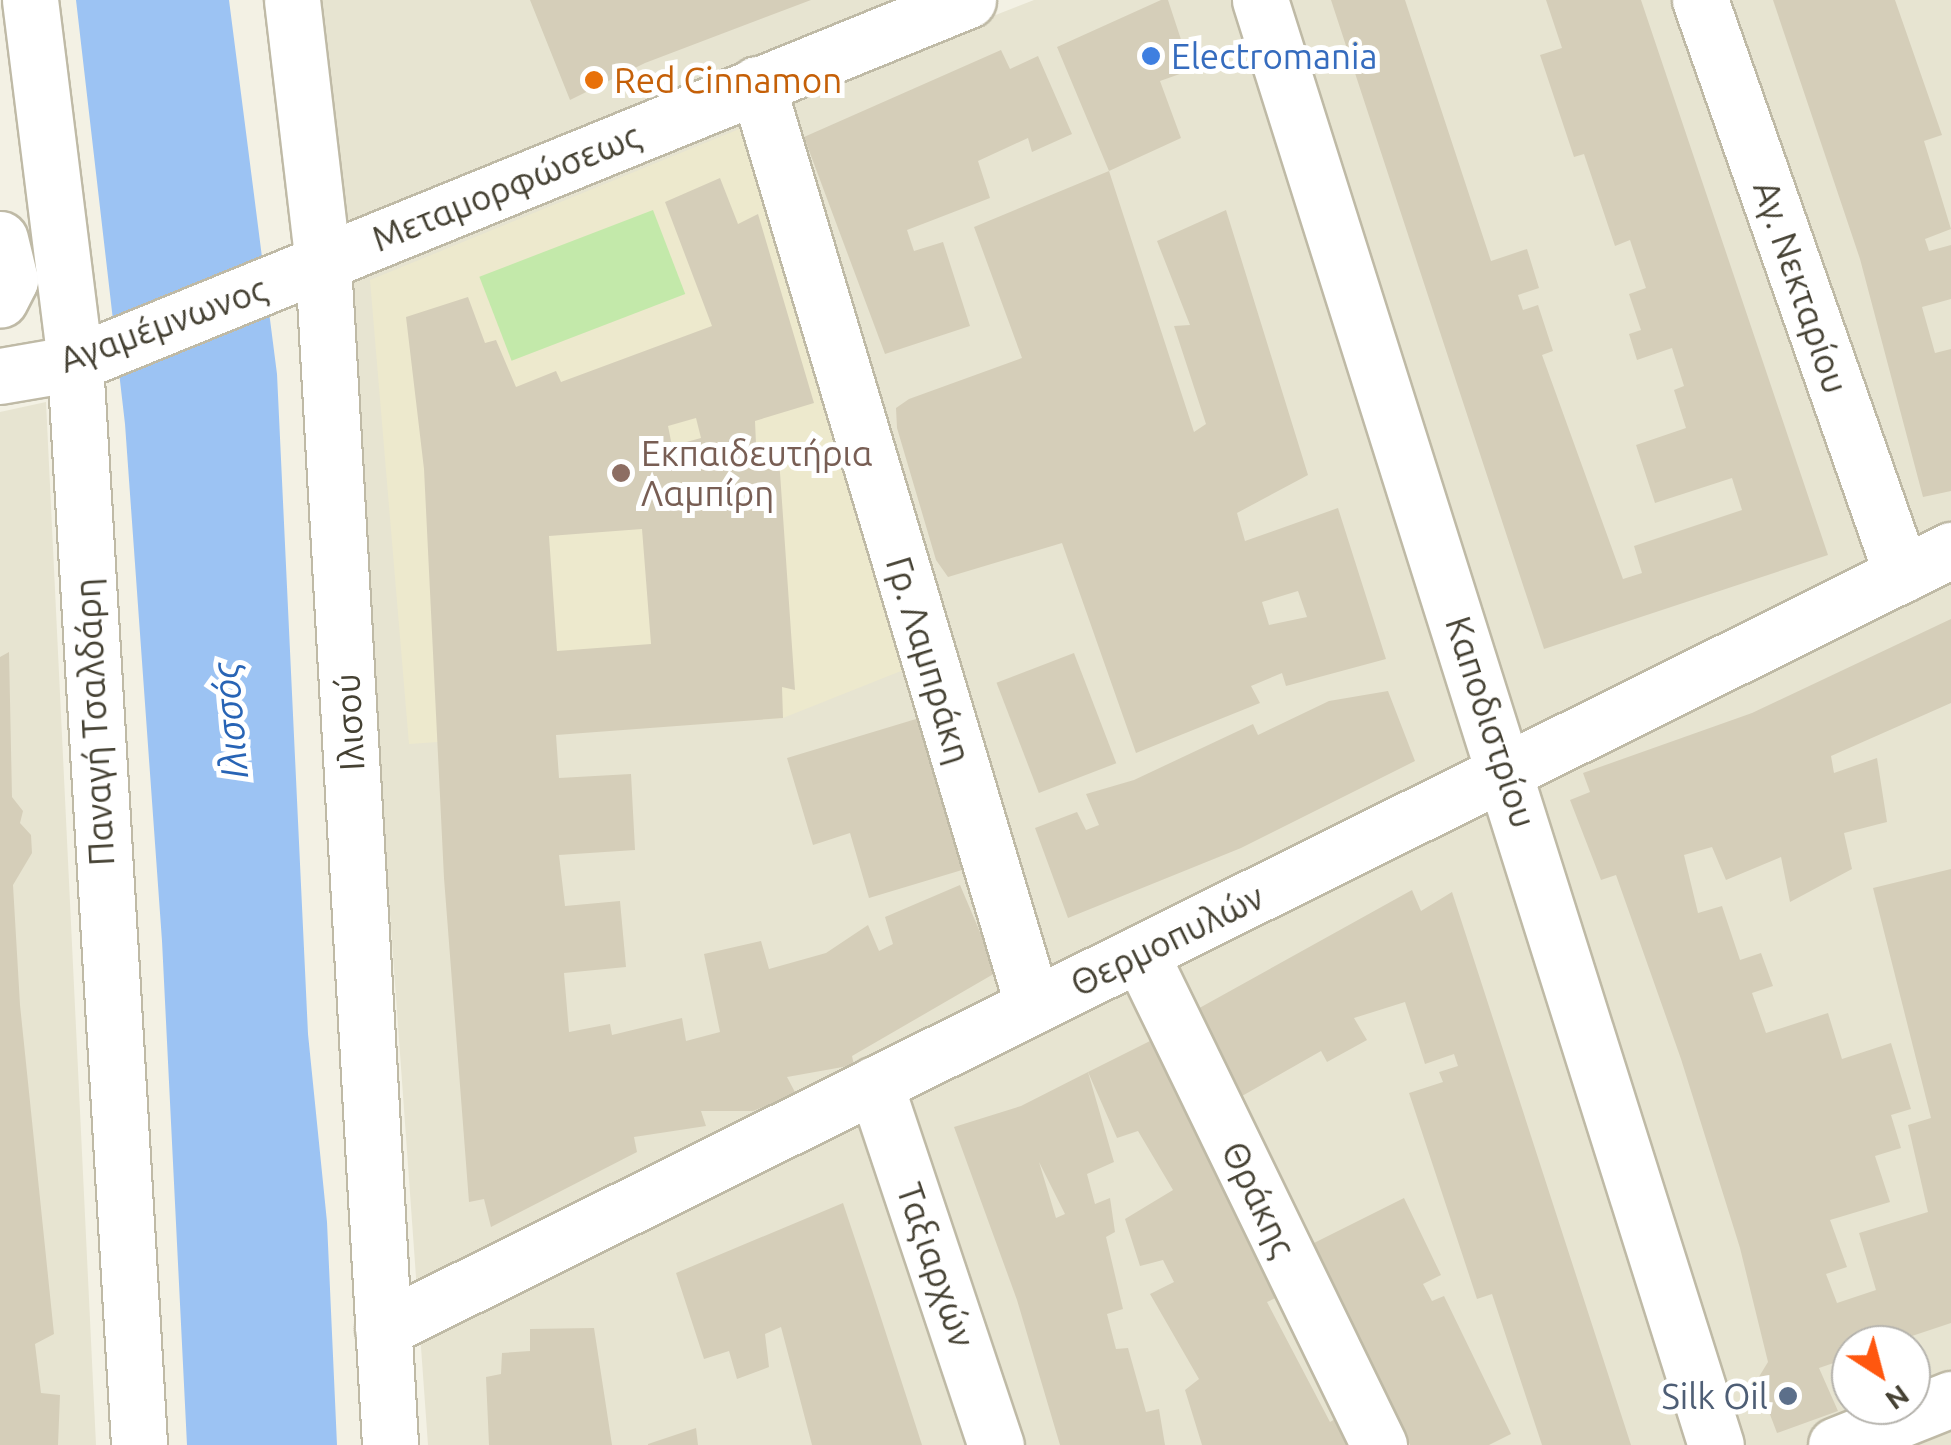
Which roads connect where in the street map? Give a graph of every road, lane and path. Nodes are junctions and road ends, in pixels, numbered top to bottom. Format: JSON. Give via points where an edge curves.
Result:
{"nodes":[{"id":1,"x":30,"y":0,"type":"edge"},
{"id":2,"x":292,"y":0,"type":"edge"},
{"id":3,"x":968,"y":0,"type":"edge"},
{"id":4,"x":1260,"y":0,"type":"edge"},
{"id":5,"x":1700,"y":0,"type":"edge"},
{"id":6,"x":756,"y":84,"type":"junction"},
{"id":7,"x":0,"y":239,"type":"edge"},
{"id":8,"x":301,"y":272,"type":"junction"},
{"id":9,"x":0,"y":300,"type":"edge"},
{"id":10,"x":91,"y":356,"type":"junction"},
{"id":11,"x":0,"y":376,"type":"edge"},
{"id":12,"x":1951,"y":550,"type":"edge"},
{"id":13,"x":1902,"y":574,"type":"junction"},
{"id":14,"x":1507,"y":770,"type":"junction"},
{"id":15,"x":1140,"y":953,"type":"junction"},
{"id":16,"x":1033,"y":1006,"type":"junction"},
{"id":17,"x":875,"y":1084,"type":"junction"},
{"id":18,"x":384,"y":1328,"type":"junction"},
{"id":19,"x":1951,"y":1399,"type":"edge"},
{"id":20,"x":139,"y":1445,"type":"edge"},
{"id":21,"x":390,"y":1445,"type":"edge"},
{"id":22,"x":996,"y":1445,"type":"edge"},
{"id":23,"x":1378,"y":1445,"type":"edge"},
{"id":24,"x":1716,"y":1445,"type":"edge"},
{"id":25,"x":1836,"y":1445,"type":"edge"}],
"edges":[{"from":1,"to":10,"type":"street","name":"Παναγή Τσαλδάρη"},
{"from":2,"to":8,"type":"street","name":"Ιλισού"},
{"from":3,"to":6,"type":"street","name":"Μεταμορφώσεως"},
{"from":4,"to":14,"type":"street","name":"Καποδιστρίου"},
{"from":5,"to":13,"type":"street","name":"Αγ. Νεκταρίου"},
{"from":6,"to":8,"type":"street","name":"Μεταμορφώσεως"},
{"from":6,"to":16,"type":"street","name":"Γρ. Λαμπράκη"},
{"from":7,"to":9,"type":"street","via":[[10,280]]},
{"from":8,"to":10,"type":"street","name":"Αγαμέμνωνος"},
{"from":8,"to":18,"type":"street","name":"Ιλισού"},
{"from":10,"to":11,"type":"street","name":"Αγαμέμνωνος"},
{"from":10,"to":20,"type":"street","name":"Παναγή Τσαλδάρη"},
{"from":12,"to":13,"type":"street","name":"Θερμοπυλών"},
{"from":13,"to":14,"type":"street","name":"Θερμοπυλών"},
{"from":14,"to":15,"type":"street","name":"Θερμοπυλών"},
{"from":14,"to":24,"type":"street","name":"Καποδιστρίου"},
{"from":15,"to":16,"type":"street","name":"Θερμοπυλών"},
{"from":15,"to":23,"type":"street","name":"Θράκης"},
{"from":16,"to":17,"type":"street","name":"Θερμοπυλών"},
{"from":17,"to":18,"type":"street","name":"Θερμοπυλών"},
{"from":17,"to":22,"type":"street","name":"Ταξιαρχών"},
{"from":18,"to":21,"type":"street","name":"Ιλισού"},
{"from":19,"to":25,"type":"street"}]}
